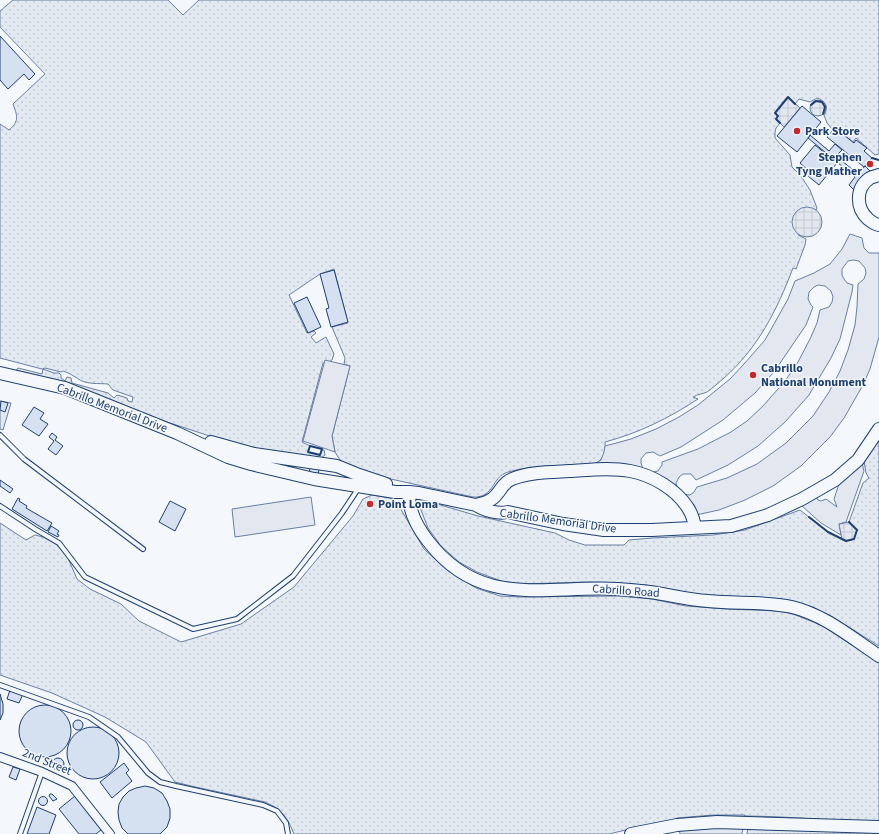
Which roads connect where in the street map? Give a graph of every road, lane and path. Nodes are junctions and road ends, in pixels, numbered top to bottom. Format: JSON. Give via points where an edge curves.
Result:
{"nodes":[{"id":1,"x":879,"y":175,"type":"edge"},
{"id":2,"x":879,"y":225,"type":"edge"},
{"id":3,"x":0,"y":372,"type":"edge"},
{"id":4,"x":879,"y":429,"type":"edge"},
{"id":5,"x":177,"y":433,"type":"junction"},
{"id":6,"x":0,"y":435,"type":"edge"},
{"id":7,"x":360,"y":486,"type":"junction"},
{"id":8,"x":500,"y":489,"type":"junction"},
{"id":9,"x":409,"y":492,"type":"junction"},
{"id":10,"x":476,"y":505,"type":"junction"},
{"id":11,"x":0,"y":506,"type":"edge"},
{"id":12,"x":508,"y":512,"type":"junction"},
{"id":13,"x":695,"y":528,"type":"junction"},
{"id":14,"x":143,"y":549,"type":"dead end"},
{"id":15,"x":879,"y":656,"type":"edge"},
{"id":16,"x":0,"y":685,"type":"edge"},
{"id":17,"x":0,"y":757,"type":"edge"},
{"id":18,"x":42,"y":772,"type":"junction"},
{"id":19,"x":879,"y":827,"type":"edge"},
{"id":20,"x":20,"y":834,"type":"edge"},
{"id":21,"x":110,"y":834,"type":"edge"},
{"id":22,"x":288,"y":834,"type":"edge"},
{"id":23,"x":630,"y":834,"type":"edge"}],
"edges":[{"from":1,"to":2,"type":"street","via":[[870,178],[862,188],[858,201],[862,214]]},
{"from":3,"to":5,"type":"street","name":"Cabrillo Memorial Drive","via":[[65,388]]},
{"from":4,"to":13,"type":"street","via":[[858,460],[835,480],[802,499],[746,522],[731,526]]},
{"from":5,"to":7,"type":"street","name":"Cabrillo Memorial Drive","via":[[228,457],[251,464]]},
{"from":5,"to":9,"type":"street","name":"Cabrillo Memorial Drive","via":[[254,454],[337,466]]},
{"from":6,"to":14,"type":"lane","via":[[24,458]]},
{"from":7,"to":9,"type":"street","name":"Cabrillo Memorial Drive"},
{"from":7,"to":11,"type":"lane","via":[[293,576],[237,619],[193,629],[85,577],[59,543]]},
{"from":8,"to":10,"type":"street","name":"Cabrillo Memorial Drive","via":[[493,498]]},
{"from":8,"to":12,"type":"street","via":[[502,505]]},
{"from":8,"to":13,"type":"street","name":"Cabrillo Memorial Drive","via":[[511,479],[534,474],[604,469],[631,471],[656,480],[678,496],[689,509]]},
{"from":9,"to":10,"type":"street","name":"Cabrillo Memorial Drive"},
{"from":9,"to":15,"type":"street","name":"Cabrillo Road","via":[[408,500],[412,514],[432,547],[456,568],[484,583],[523,590],[634,590],[701,600],[788,606],[820,618]]},
{"from":10,"to":12,"type":"street","name":"Cabrillo Memorial Drive","via":[[501,513]]},
{"from":12,"to":13,"type":"street","name":"Cabrillo Memorial Drive","via":[[604,530]]},
{"from":16,"to":22,"type":"lane","via":[[89,717],[118,737],[148,773],[160,782],[263,805],[277,811],[286,823]]},
{"from":17,"to":18,"type":"street","name":"2nd Street"},
{"from":18,"to":20,"type":"lane"},
{"from":18,"to":21,"type":"street","name":"2nd Street","via":[[72,786]]},
{"from":19,"to":23,"type":"street","via":[[741,821],[677,825]]}]}
